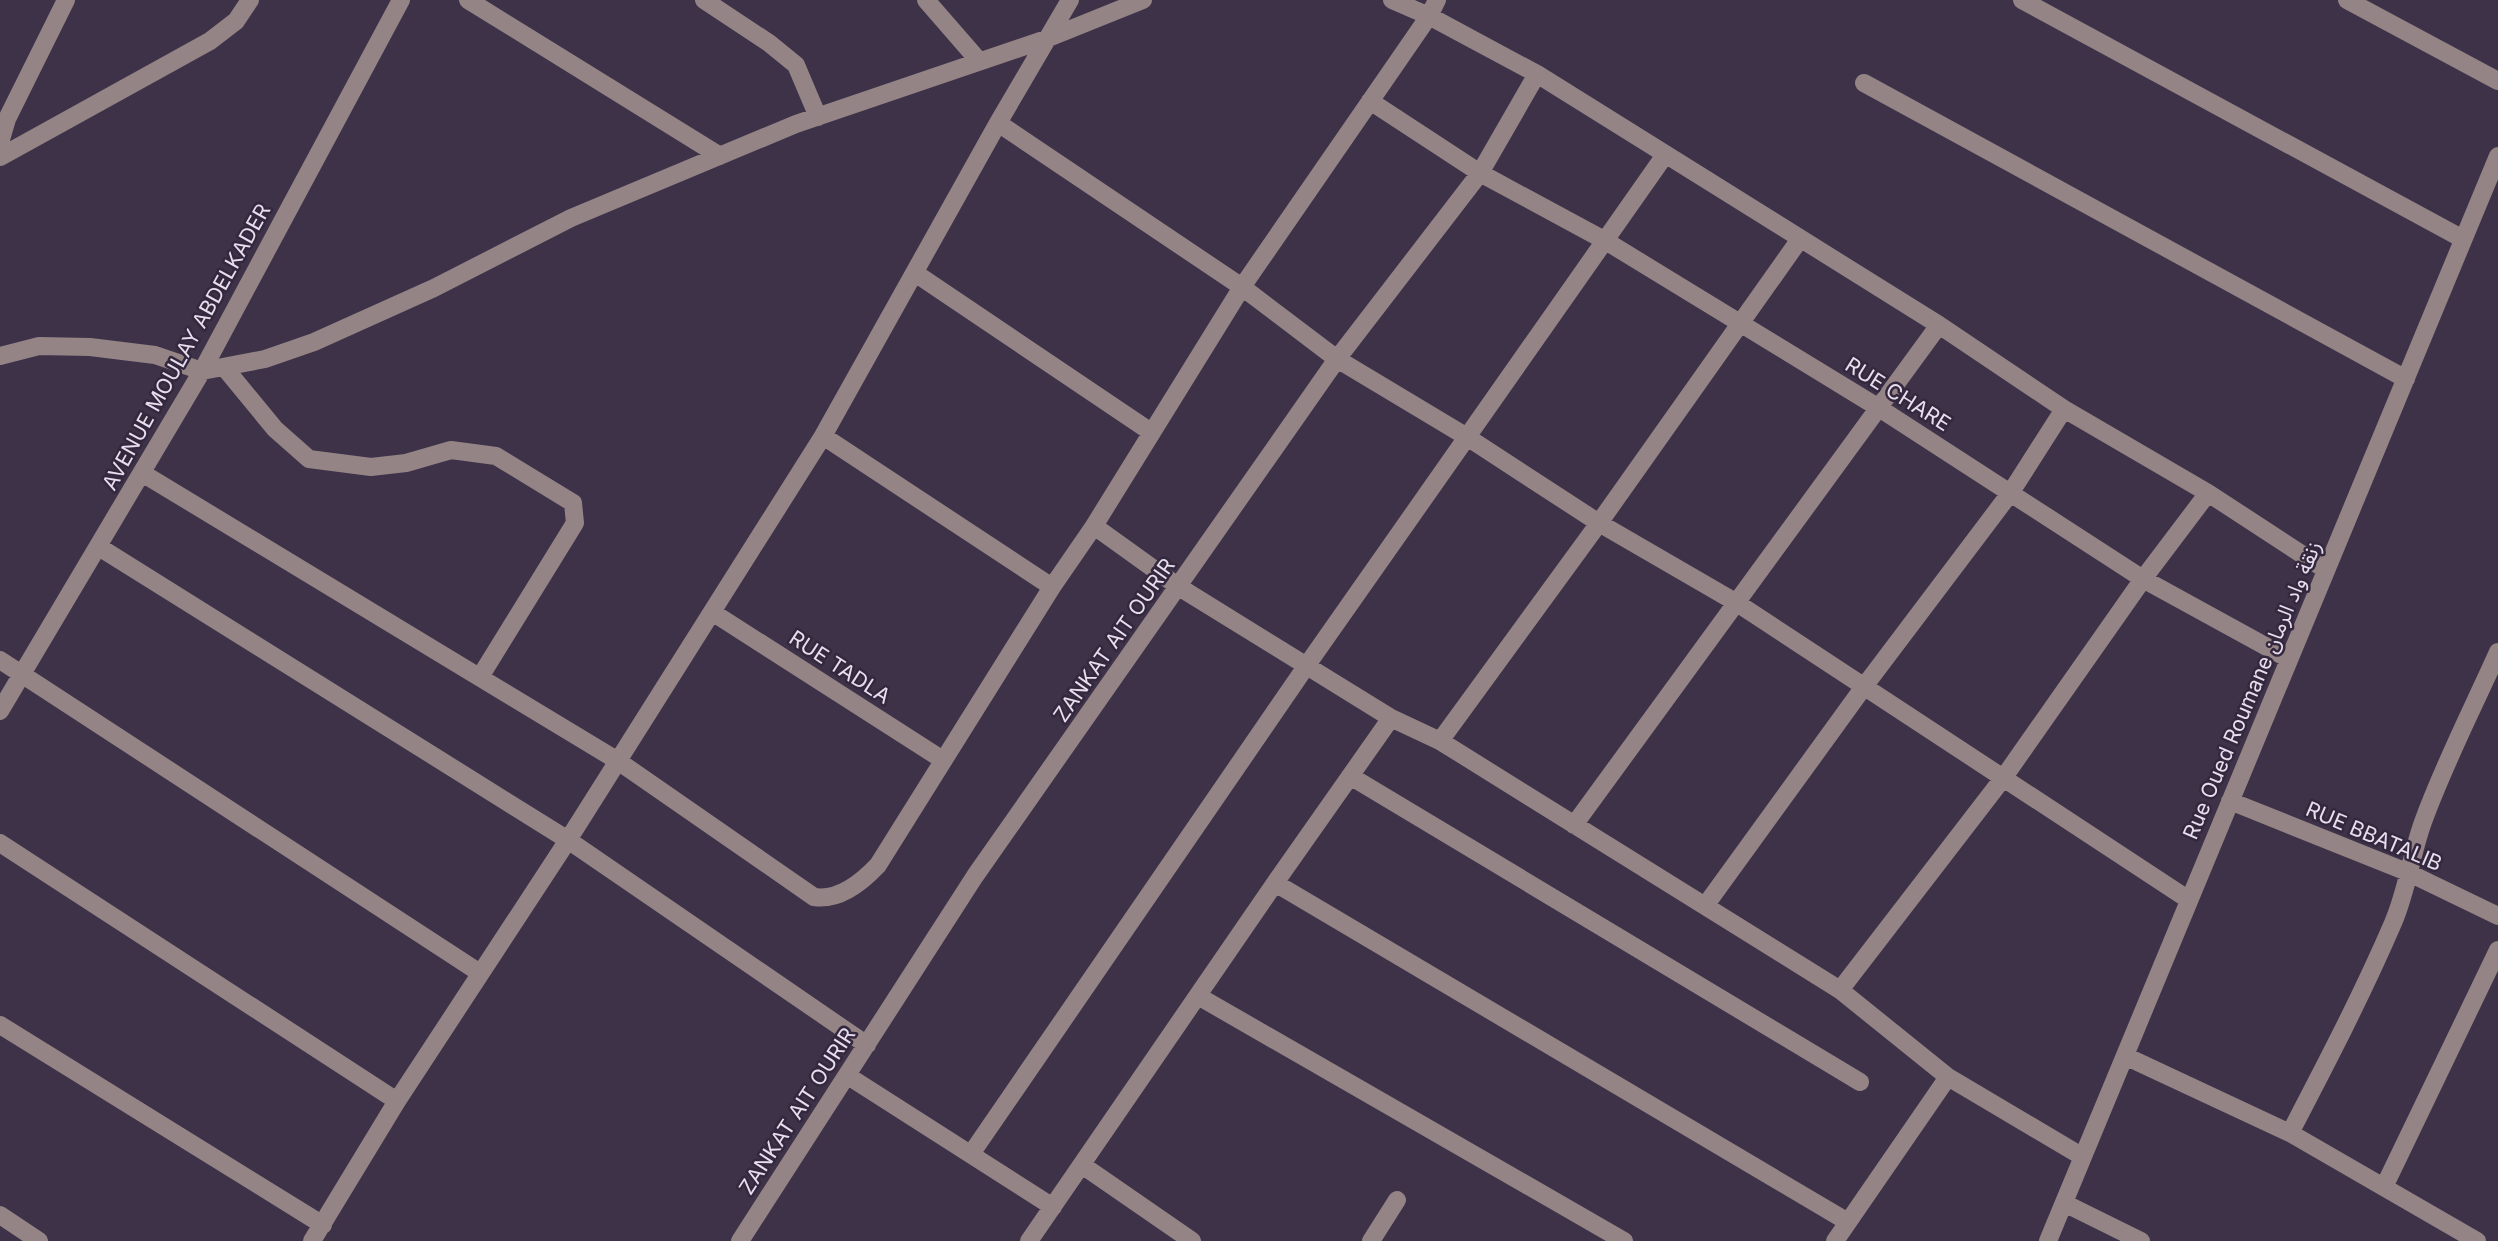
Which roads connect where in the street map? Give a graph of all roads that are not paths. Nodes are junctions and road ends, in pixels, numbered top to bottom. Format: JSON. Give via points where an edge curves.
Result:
{"nodes":[{"id":1,"x":66,"y":0,"type":"edge"},
{"id":2,"x":250,"y":0,"type":"edge"},
{"id":3,"x":468,"y":0,"type":"edge"},
{"id":4,"x":704,"y":0,"type":"edge"},
{"id":5,"x":926,"y":0,"type":"edge"},
{"id":6,"x":1070,"y":0,"type":"edge"},
{"id":7,"x":1143,"y":0,"type":"edge"},
{"id":8,"x":1392,"y":0,"type":"edge"},
{"id":9,"x":2022,"y":0,"type":"edge"},
{"id":10,"x":2347,"y":0,"type":"edge"},
{"id":11,"x":394,"y":2,"type":"edge"},
{"id":12,"x":1433,"y":8,"type":"edge"},
{"id":13,"x":1046,"y":39,"type":"junction"},
{"id":14,"x":979,"y":61,"type":"junction"},
{"id":15,"x":1536,"y":74,"type":"junction"},
{"id":16,"x":2498,"y":81,"type":"edge"},
{"id":17,"x":1864,"y":83,"type":"dead end"},
{"id":18,"x":1370,"y":101,"type":"junction"},
{"id":19,"x":818,"y":117,"type":"junction"},
{"id":20,"x":998,"y":123,"type":"junction"},
{"id":21,"x":0,"y":143,"type":"edge"},
{"id":22,"x":1665,"y":155,"type":"junction"},
{"id":23,"x":720,"y":156,"type":"junction"},
{"id":24,"x":2498,"y":156,"type":"edge"},
{"id":25,"x":0,"y":157,"type":"edge"},
{"id":26,"x":1480,"y":173,"type":"junction"},
{"id":27,"x":1800,"y":239,"type":"junction"},
{"id":28,"x":2463,"y":239,"type":"junction"},
{"id":29,"x":1604,"y":240,"type":"junction"},
{"id":30,"x":915,"y":273,"type":"junction"},
{"id":31,"x":1242,"y":287,"type":"junction"},
{"id":32,"x":1740,"y":323,"type":"junction"},
{"id":33,"x":1939,"y":325,"type":"junction"},
{"id":34,"x":0,"y":356,"type":"edge"},
{"id":35,"x":1337,"y":359,"type":"junction"},
{"id":36,"x":224,"y":368,"type":"junction"},
{"id":37,"x":202,"y":371,"type":"junction"},
{"id":38,"x":2406,"y":379,"type":"junction"},
{"id":39,"x":1879,"y":408,"type":"junction"},
{"id":40,"x":2064,"y":409,"type":"junction"},
{"id":41,"x":1151,"y":432,"type":"junction"},
{"id":42,"x":823,"y":436,"type":"junction"},
{"id":43,"x":1467,"y":437,"type":"junction"},
{"id":44,"x":142,"y":473,"type":"junction"},
{"id":45,"x":2011,"y":492,"type":"junction"},
{"id":46,"x":2208,"y":493,"type":"junction"},
{"id":47,"x":1600,"y":523,"type":"junction"},
{"id":48,"x":1094,"y":526,"type":"junction"},
{"id":49,"x":99,"y":547,"type":"junction"},
{"id":50,"x":2326,"y":570,"type":"junction"},
{"id":51,"x":2143,"y":579,"type":"junction"},
{"id":52,"x":1052,"y":587,"type":"junction"},
{"id":53,"x":1179,"y":587,"type":"junction"},
{"id":54,"x":1737,"y":603,"type":"junction"},
{"id":55,"x":712,"y":612,"type":"junction"},
{"id":56,"x":2498,"y":652,"type":"edge"},
{"id":57,"x":2289,"y":659,"type":"junction"},
{"id":58,"x":0,"y":660,"type":"edge"},
{"id":59,"x":1307,"y":665,"type":"junction"},
{"id":60,"x":22,"y":673,"type":"junction"},
{"id":61,"x":480,"y":677,"type":"junction"},
{"id":62,"x":1863,"y":688,"type":"junction"},
{"id":63,"x":0,"y":711,"type":"edge"},
{"id":64,"x":1391,"y":718,"type":"junction"},
{"id":65,"x":1440,"y":741,"type":"junction"},
{"id":66,"x":943,"y":760,"type":"junction"},
{"id":67,"x":618,"y":761,"type":"junction"},
{"id":68,"x":1350,"y":776,"type":"junction"},
{"id":69,"x":2004,"y":777,"type":"junction"},
{"id":70,"x":2230,"y":801,"type":"junction"},
{"id":71,"x":1574,"y":825,"type":"junction"},
{"id":72,"x":568,"y":841,"type":"junction"},
{"id":73,"x":0,"y":843,"type":"edge"},
{"id":74,"x":2407,"y":872,"type":"junction"},
{"id":75,"x":1275,"y":883,"type":"junction"},
{"id":76,"x":2189,"y":900,"type":"junction"},
{"id":77,"x":1705,"y":906,"type":"junction"},
{"id":78,"x":2498,"y":916,"type":"edge"},
{"id":79,"x":2498,"y":950,"type":"edge"},
{"id":80,"x":480,"y":973,"type":"junction"},
{"id":81,"x":1840,"y":990,"type":"junction"},
{"id":82,"x":1198,"y":996,"type":"junction"},
{"id":83,"x":0,"y":1025,"type":"edge"},
{"id":84,"x":867,"y":1045,"type":"junction"},
{"id":85,"x":2124,"y":1056,"type":"junction"},
{"id":86,"x":848,"y":1076,"type":"junction"},
{"id":87,"x":1948,"y":1077,"type":"junction"},
{"id":88,"x":1860,"y":1082,"type":"dead end"},
{"id":89,"x":397,"y":1101,"type":"junction"},
{"id":90,"x":2290,"y":1133,"type":"junction"},
{"id":91,"x":971,"y":1154,"type":"junction"},
{"id":92,"x":2082,"y":1157,"type":"junction"},
{"id":93,"x":1082,"y":1164,"type":"junction"},
{"id":94,"x":2384,"y":1187,"type":"junction"},
{"id":95,"x":1397,"y":1200,"type":"dead end"},
{"id":96,"x":2064,"y":1203,"type":"junction"},
{"id":97,"x":1053,"y":1207,"type":"junction"},
{"id":98,"x":0,"y":1215,"type":"edge"},
{"id":99,"x":1848,"y":1222,"type":"junction"},
{"id":100,"x":323,"y":1225,"type":"junction"},
{"id":101,"x":39,"y":1241,"type":"edge"},
{"id":102,"x":312,"y":1241,"type":"edge"},
{"id":103,"x":740,"y":1241,"type":"edge"},
{"id":104,"x":1029,"y":1241,"type":"edge"},
{"id":105,"x":1192,"y":1241,"type":"edge"},
{"id":106,"x":1371,"y":1241,"type":"edge"},
{"id":107,"x":1624,"y":1241,"type":"edge"},
{"id":108,"x":1835,"y":1241,"type":"edge"},
{"id":109,"x":2048,"y":1241,"type":"edge"},
{"id":110,"x":2141,"y":1241,"type":"edge"},
{"id":111,"x":2477,"y":1241,"type":"edge"}],
"edges":[{"from":1,"to":21,"type":"street","via":[[6,118]]},
{"from":2,"to":25,"type":"street","via":[[236,21],[210,41]]},
{"from":3,"to":23,"type":"street"},
{"from":4,"to":19,"type":"street","via":[[796,65]]},
{"from":5,"to":14,"type":"street"},
{"from":6,"to":13,"type":"street"},
{"from":7,"to":13,"type":"street"},
{"from":8,"to":12,"type":"street"},
{"from":9,"to":28,"type":"street"},
{"from":10,"to":16,"type":"street"},
{"from":11,"to":37,"type":"street","name":"AVENUE MOULAY ABDELKADER"},
{"from":12,"to":15,"type":"street"},
{"from":12,"to":18,"type":"street"},
{"from":13,"to":14,"type":"street"},
{"from":13,"to":20,"type":"street"},
{"from":14,"to":19,"type":"street"},
{"from":15,"to":22,"type":"street"},
{"from":15,"to":26,"type":"street","name":"ZANKAT AIT OURIR"},
{"from":17,"to":38,"type":"street"},
{"from":18,"to":26,"type":"street","name":"RUE CHARE"},
{"from":18,"to":31,"type":"street"},
{"from":19,"to":23,"type":"street"},
{"from":20,"to":30,"type":"street"},
{"from":20,"to":31,"type":"street"},
{"from":22,"to":27,"type":"street"},
{"from":22,"to":29,"type":"street"},
{"from":23,"to":36,"type":"street","via":[[571,218],[314,342]]},
{"from":24,"to":28,"type":"street","name":"Rue Oued Roumane زنقة واد الرمان"},
{"from":26,"to":29,"type":"street","name":"RUE CHARE"},
{"from":26,"to":35,"type":"street","name":"ZANKAT AIT OURIR"},
{"from":27,"to":32,"type":"street"},
{"from":27,"to":33,"type":"street"},
{"from":28,"to":38,"type":"street","name":"Rue Oued Roumane زنقة واد الرمان"},
{"from":29,"to":32,"type":"street","name":"RUE CHARE"},
{"from":29,"to":43,"type":"street"},
{"from":30,"to":41,"type":"street"},
{"from":30,"to":42,"type":"street"},
{"from":31,"to":35,"type":"street"},
{"from":31,"to":41,"type":"street"},
{"from":32,"to":39,"type":"street","name":"RUE CHARE"},
{"from":32,"to":47,"type":"street"},
{"from":33,"to":39,"type":"street"},
{"from":33,"to":40,"type":"street"},
{"from":34,"to":37,"type":"street","via":[[39,346],[90,347],[155,355]]},
{"from":35,"to":43,"type":"street"},
{"from":35,"to":53,"type":"street","name":"ZANKAT AIT OURIR"},
{"from":36,"to":37,"type":"street"},
{"from":36,"to":61,"type":"street","via":[[275,429],[309,459],[371,467],[407,464],[451,450],[496,456],[573,503],[575,523]]},
{"from":37,"to":44,"type":"street","name":"AVENUE MOULAY ABDELKADER"},
{"from":38,"to":50,"type":"street","name":"Rue Oued Roumane زنقة واد الرمان"},
{"from":39,"to":45,"type":"street","name":"RUE CHARE"},
{"from":39,"to":54,"type":"street"},
{"from":40,"to":45,"type":"street"},
{"from":40,"to":46,"type":"street"},
{"from":41,"to":48,"type":"street"},
{"from":42,"to":52,"type":"street"},
{"from":42,"to":55,"type":"street"},
{"from":43,"to":47,"type":"street"},
{"from":43,"to":59,"type":"street"},
{"from":44,"to":49,"type":"street","name":"AVENUE MOULAY ABDELKADER"},
{"from":44,"to":61,"type":"street"},
{"from":45,"to":51,"type":"street","name":"RUE CHARE"},
{"from":45,"to":62,"type":"street"},
{"from":46,"to":50,"type":"street"},
{"from":46,"to":51,"type":"street"},
{"from":47,"to":54,"type":"street"},
{"from":47,"to":65,"type":"street"},
{"from":48,"to":52,"type":"street"},
{"from":48,"to":53,"type":"street"},
{"from":49,"to":60,"type":"street","name":"AVENUE MOULAY ABDELKADER"},
{"from":49,"to":72,"type":"street"},
{"from":50,"to":57,"type":"street","name":"Rue Oued Roumane زنقة واد الرمان"},
{"from":51,"to":57,"type":"street","name":"RUE CHARE"},
{"from":51,"to":69,"type":"street"},
{"from":52,"to":66,"type":"street"},
{"from":53,"to":59,"type":"street"},
{"from":53,"to":84,"type":"street","name":"ZANKAT AIT OURIR","via":[[975,876]]},
{"from":54,"to":62,"type":"street"},
{"from":54,"to":71,"type":"street"},
{"from":55,"to":66,"type":"street","name":"RUE TADLA"},
{"from":55,"to":67,"type":"street"},
{"from":56,"to":74,"type":"street","via":[[2424,819]]},
{"from":57,"to":70,"type":"street","name":"Rue Oued Roumane زنقة واد الرمان"},
{"from":58,"to":60,"type":"street"},
{"from":59,"to":64,"type":"street"},
{"from":59,"to":91,"type":"street"},
{"from":60,"to":63,"type":"street","name":"AVENUE MOULAY ABDELKADER"},
{"from":60,"to":80,"type":"street"},
{"from":61,"to":67,"type":"street"},
{"from":62,"to":69,"type":"street"},
{"from":62,"to":77,"type":"street"},
{"from":64,"to":65,"type":"street"},
{"from":64,"to":68,"type":"street"},
{"from":65,"to":71,"type":"street"},
{"from":66,"to":67,"type":"street","via":[[878,865],[853,886],[822,898],[814,897]]},
{"from":67,"to":72,"type":"street"},
{"from":68,"to":75,"type":"street"},
{"from":68,"to":88,"type":"street"},
{"from":69,"to":76,"type":"street"},
{"from":69,"to":81,"type":"street"},
{"from":70,"to":74,"type":"street","name":"RUE BBATALIB"},
{"from":70,"to":76,"type":"street","name":"Rue Oued Roumane زنقة واد الرمان"},
{"from":71,"to":77,"type":"street"},
{"from":72,"to":80,"type":"street"},
{"from":72,"to":84,"type":"street"},
{"from":73,"to":89,"type":"street"},
{"from":74,"to":78,"type":"street","name":"RUE BBATALIB"},
{"from":74,"to":90,"type":"street","via":[[2401,904]]},
{"from":75,"to":82,"type":"street"},
{"from":75,"to":99,"type":"street"},
{"from":76,"to":85,"type":"street","name":"Rue Oued Roumane زنقة واد الرمان"},
{"from":77,"to":81,"type":"street"},
{"from":79,"to":94,"type":"street"},
{"from":80,"to":89,"type":"street"},
{"from":81,"to":87,"type":"street"},
{"from":82,"to":93,"type":"street"},
{"from":82,"to":107,"type":"street"},
{"from":83,"to":100,"type":"street"},
{"from":84,"to":86,"type":"street","name":"ZANKAT AIT OURIR"},
{"from":85,"to":90,"type":"street"},
{"from":85,"to":92,"type":"street","name":"Rue Oued Roumane زنقة واد الرمان"},
{"from":86,"to":91,"type":"street"},
{"from":86,"to":103,"type":"street","name":"ZANKAT AIT OURIR"},
{"from":87,"to":92,"type":"street"},
{"from":87,"to":99,"type":"street"},
{"from":89,"to":100,"type":"street"},
{"from":90,"to":94,"type":"street"},
{"from":91,"to":97,"type":"street"},
{"from":92,"to":96,"type":"street","name":"Rue Oued Roumane زنقة واد الرمان"},
{"from":93,"to":97,"type":"street"},
{"from":93,"to":105,"type":"street"},
{"from":94,"to":111,"type":"street"},
{"from":95,"to":106,"type":"street"},
{"from":96,"to":109,"type":"street","name":"Rue Oued Roumane زنقة واد الرمان"},
{"from":96,"to":110,"type":"street"},
{"from":97,"to":104,"type":"street"},
{"from":98,"to":101,"type":"street"},
{"from":99,"to":108,"type":"street"},
{"from":100,"to":102,"type":"street"}]}
